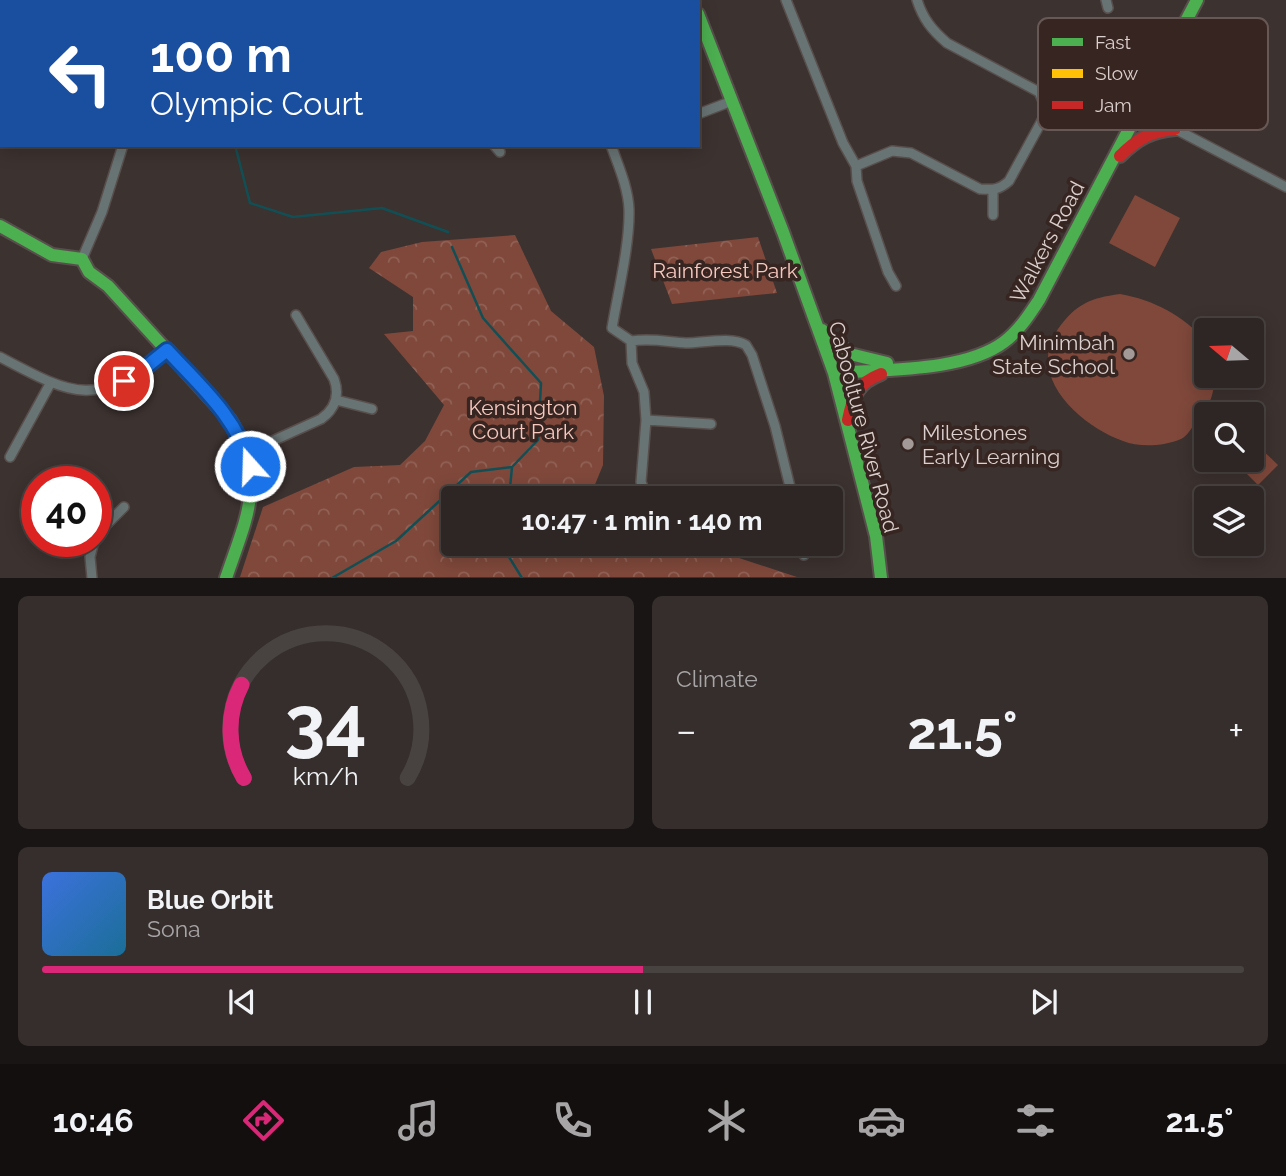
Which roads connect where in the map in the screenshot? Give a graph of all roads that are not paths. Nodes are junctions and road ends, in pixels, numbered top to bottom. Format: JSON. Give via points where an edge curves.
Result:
{"nodes":[{"id":1,"x":786,"y":0,"type":"edge"},
{"id":2,"x":917,"y":0,"type":"edge"},
{"id":3,"x":1197,"y":0,"type":"edge"},
{"id":4,"x":1188,"y":18,"type":"edge"},
{"id":5,"x":700,"y":19,"type":"edge"},
{"id":6,"x":1038,"y":91,"type":"edge"},
{"id":7,"x":732,"y":101,"type":"junction"},
{"id":8,"x":700,"y":113,"type":"edge"},
{"id":9,"x":1038,"y":128,"type":"edge"},
{"id":10,"x":1129,"y":130,"type":"edge"},
{"id":11,"x":1175,"y":130,"type":"joint"},
{"id":12,"x":122,"y":147,"type":"edge"},
{"id":13,"x":614,"y":147,"type":"edge"},
{"id":14,"x":856,"y":166,"type":"junction"},
{"id":15,"x":1110,"y":166,"type":"junction"},
{"id":16,"x":1286,"y":187,"type":"edge"},
{"id":17,"x":993,"y":191,"type":"junction"},
{"id":18,"x":993,"y":215,"type":"dead end"},
{"id":19,"x":0,"y":226,"type":"edge"},
{"id":20,"x":82,"y":259,"type":"junction"},
{"id":21,"x":896,"y":286,"type":"dead end"},
{"id":22,"x":296,"y":315,"type":"dead end"},
{"id":23,"x":817,"y":325,"type":"junction"},
{"id":24,"x":631,"y":341,"type":"junction"},
{"id":25,"x":167,"y":350,"type":"junction"},
{"id":26,"x":0,"y":357,"type":"edge"},
{"id":27,"x":908,"y":366,"type":"junction"},
{"id":28,"x":834,"y":373,"type":"junction"},
{"id":29,"x":50,"y":384,"type":"junction"},
{"id":30,"x":336,"y":400,"type":"junction"},
{"id":31,"x":372,"y":409,"type":"dead end"},
{"id":32,"x":646,"y":420,"type":"junction"},
{"id":33,"x":711,"y":424,"type":"dead end"},
{"id":34,"x":847,"y":425,"type":"junction"},
{"id":35,"x":246,"y":453,"type":"junction"},
{"id":36,"x":10,"y":457,"type":"dead end"},
{"id":37,"x":642,"y":486,"type":"edge"},
{"id":38,"x":790,"y":486,"type":"edge"},
{"id":39,"x":124,"y":507,"type":"dead end"},
{"id":40,"x":112,"y":519,"type":"edge"},
{"id":41,"x":90,"y":557,"type":"edge"},
{"id":42,"x":92,"y":578,"type":"edge"},
{"id":43,"x":226,"y":578,"type":"edge"},
{"id":44,"x":881,"y":578,"type":"edge"}],
"edges":[{"from":1,"to":14,"type":"street","via":[[842,143]]},
{"from":2,"to":6,"type":"street","via":[[922,17],[947,43]]},
{"from":3,"to":4,"type":"street","name":"Walkers Road"},
{"from":5,"to":7,"type":"street","name":"Caboolture River Road"},
{"from":7,"to":8,"type":"street"},
{"from":7,"to":23,"type":"street","name":"Caboolture River Road"},
{"from":9,"to":17,"type":"street","via":[[1009,181]]},
{"from":10,"to":15,"type":"street","name":"Walkers Road"},
{"from":11,"to":15,"type":"street","via":[[1143,134]]},
{"from":11,"to":16,"type":"street"},
{"from":12,"to":20,"type":"street"},
{"from":13,"to":24,"type":"street","via":[[629,208],[612,328]]},
{"from":14,"to":17,"type":"street","via":[[892,151],[911,153],[980,189]]},
{"from":14,"to":21,"type":"street","via":[[857,181]]},
{"from":15,"to":27,"type":"street","name":"Walkers Road","via":[[1039,300],[1003,345],[955,362]]},
{"from":17,"to":18,"type":"street"},
{"from":19,"to":20,"type":"street","via":[[52,255]]},
{"from":20,"to":25,"type":"street","via":[[89,272],[108,286]]},
{"from":22,"to":30,"type":"street","via":[[334,379]]},
{"from":23,"to":27,"type":"street","via":[[853,357]]},
{"from":23,"to":28,"type":"street","name":"Caboolture River Road"},
{"from":24,"to":32,"type":"street"},
{"from":24,"to":38,"type":"street","via":[[734,341],[746,345],[775,426]]},
{"from":25,"to":29,"type":"street","via":[[141,371],[107,387],[69,389]]},
{"from":25,"to":35,"type":"street","via":[[230,420]]},
{"from":26,"to":29,"type":"street"},
{"from":27,"to":28,"type":"street","name":"Walkers Road"},
{"from":27,"to":34,"type":"street","via":[[859,384]]},
{"from":28,"to":34,"type":"street","name":"Caboolture River Road"},
{"from":29,"to":36,"type":"street"},
{"from":30,"to":31,"type":"street"},
{"from":30,"to":35,"type":"street","via":[[321,419]]},
{"from":32,"to":33,"type":"street"},
{"from":32,"to":37,"type":"street"},
{"from":34,"to":44,"type":"street","name":"Caboolture River Road","via":[[876,536]]},
{"from":35,"to":43,"type":"street","via":[[252,479],[250,507]]},
{"from":39,"to":40,"type":"street"},
{"from":41,"to":42,"type":"street"}]}
